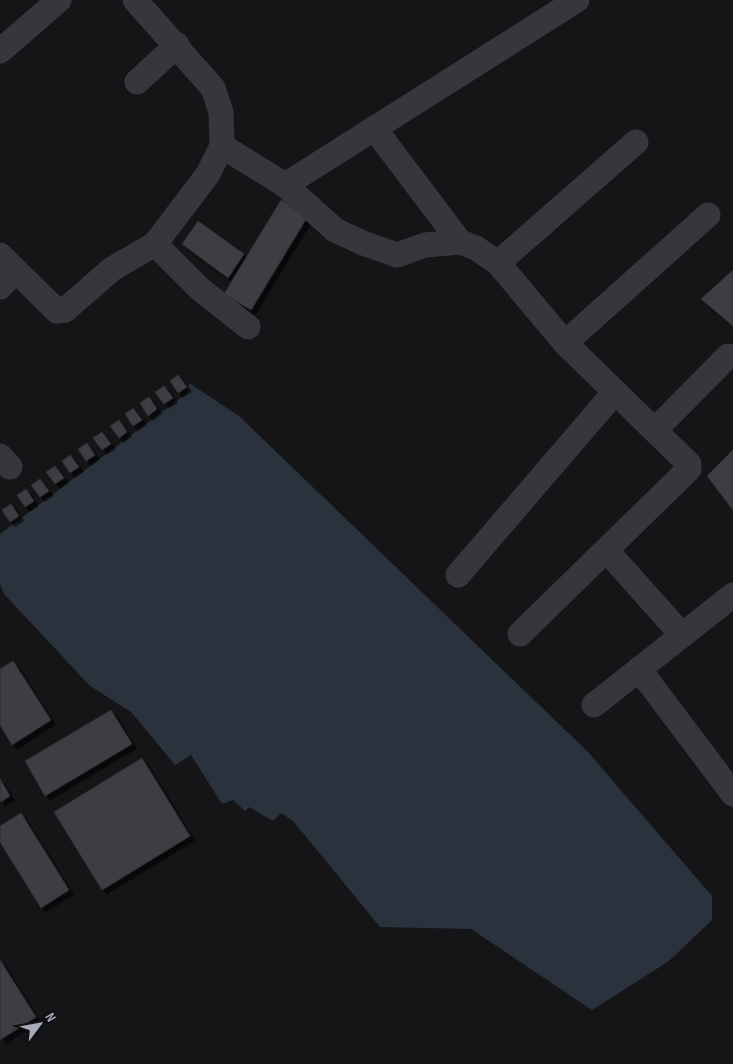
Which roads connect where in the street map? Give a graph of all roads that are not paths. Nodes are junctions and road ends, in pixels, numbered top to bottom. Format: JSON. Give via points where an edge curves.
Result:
{"nodes":[{"id":1,"x":59,"y":0,"type":"edge"},
{"id":2,"x":135,"y":0,"type":"edge"},
{"id":3,"x":577,"y":0,"type":"edge"},
{"id":4,"x":176,"y":45,"type":"junction"},
{"id":5,"x":0,"y":51,"type":"edge"},
{"id":6,"x":137,"y":82,"type":"dead end"},
{"id":7,"x":374,"y":128,"type":"junction"},
{"id":8,"x":636,"y":142,"type":"dead end"},
{"id":9,"x":222,"y":146,"type":"junction"},
{"id":10,"x":285,"y":185,"type":"junction"},
{"id":11,"x":708,"y":215,"type":"dead end"},
{"id":12,"x":460,"y":242,"type":"junction"},
{"id":13,"x":155,"y":244,"type":"junction"},
{"id":14,"x":498,"y":263,"type":"junction"},
{"id":15,"x":5,"y":271,"type":"edge"},
{"id":16,"x":248,"y":327,"type":"dead end"},
{"id":17,"x":565,"y":343,"type":"junction"},
{"id":18,"x":728,"y":356,"type":"dead end"},
{"id":19,"x":615,"y":392,"type":"junction"},
{"id":20,"x":655,"y":430,"type":"junction"},
{"id":21,"x":607,"y":551,"type":"junction"},
{"id":22,"x":458,"y":575,"type":"dead end"},
{"id":23,"x":733,"y":595,"type":"edge"},
{"id":24,"x":520,"y":634,"type":"dead end"},
{"id":25,"x":682,"y":635,"type":"junction"},
{"id":26,"x":639,"y":669,"type":"junction"},
{"id":27,"x":594,"y":705,"type":"dead end"},
{"id":28,"x":733,"y":794,"type":"edge"}],
"edges":[{"from":1,"to":5,"type":"street"},
{"from":2,"to":4,"type":"street"},
{"from":3,"to":7,"type":"street"},
{"from":4,"to":6,"type":"street"},
{"from":4,"to":9,"type":"street","via":[[214,88],[220,112]]},
{"from":7,"to":10,"type":"street"},
{"from":7,"to":12,"type":"street"},
{"from":8,"to":14,"type":"street"},
{"from":9,"to":10,"type":"street"},
{"from":9,"to":13,"type":"street","via":[[208,174]]},
{"from":10,"to":12,"type":"street","via":[[335,230],[398,255],[425,245]]},
{"from":11,"to":17,"type":"street"},
{"from":12,"to":14,"type":"street"},
{"from":13,"to":15,"type":"street","via":[[112,269],[66,310],[57,311]]},
{"from":13,"to":16,"type":"street","via":[[200,289]]},
{"from":14,"to":17,"type":"street"},
{"from":17,"to":19,"type":"street"},
{"from":18,"to":20,"type":"street"},
{"from":19,"to":20,"type":"street"},
{"from":19,"to":22,"type":"street"},
{"from":20,"to":21,"type":"street","via":[[686,460],[688,469]]},
{"from":21,"to":24,"type":"street"},
{"from":21,"to":25,"type":"street"},
{"from":23,"to":25,"type":"street"},
{"from":25,"to":26,"type":"street"},
{"from":26,"to":27,"type":"street"},
{"from":26,"to":28,"type":"street"}]}
